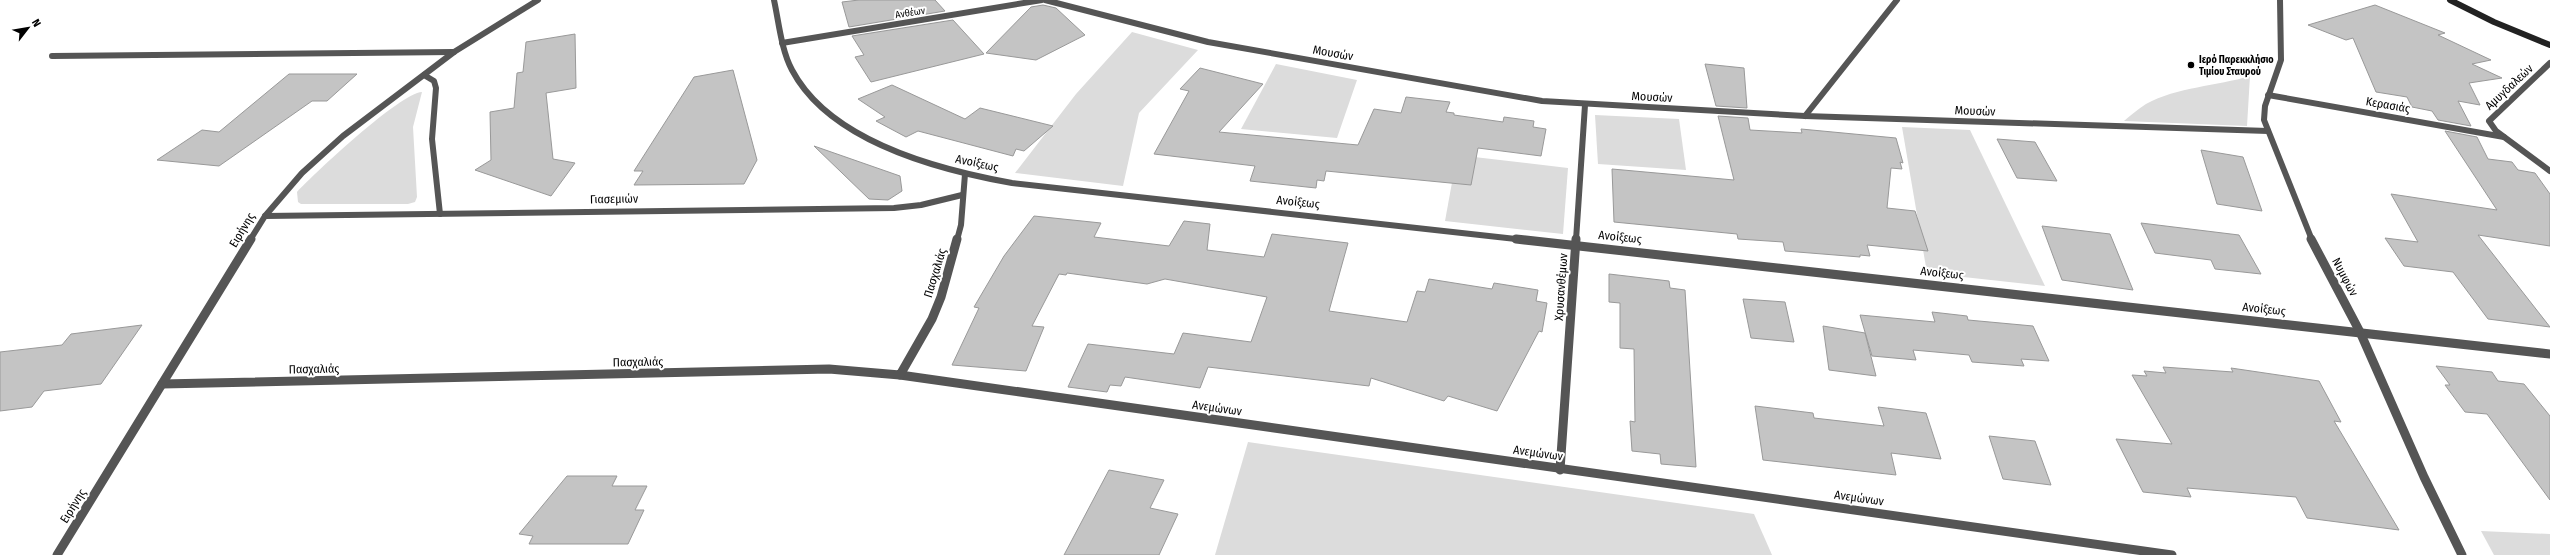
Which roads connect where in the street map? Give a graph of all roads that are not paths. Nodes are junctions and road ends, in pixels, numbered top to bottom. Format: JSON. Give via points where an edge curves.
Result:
{"nodes":[{"id":1,"x":538,"y":0,"type":"edge"},
{"id":2,"x":774,"y":0,"type":"edge"},
{"id":3,"x":1043,"y":0,"type":"edge"},
{"id":4,"x":2280,"y":0,"type":"edge"},
{"id":5,"x":2450,"y":0,"type":"edge"},
{"id":6,"x":1894,"y":1,"type":"edge"},
{"id":7,"x":782,"y":43,"type":"junction"},
{"id":8,"x":2550,"y":45,"type":"edge"},
{"id":9,"x":454,"y":52,"type":"junction"},
{"id":10,"x":52,"y":56,"type":"dead end"},
{"id":11,"x":2550,"y":63,"type":"edge"},
{"id":12,"x":424,"y":75,"type":"junction"},
{"id":13,"x":2268,"y":95,"type":"junction"},
{"id":14,"x":1585,"y":105,"type":"junction"},
{"id":15,"x":1805,"y":116,"type":"junction"},
{"id":16,"x":2268,"y":131,"type":"junction"},
{"id":17,"x":2504,"y":137,"type":"junction"},
{"id":18,"x":2550,"y":171,"type":"edge"},
{"id":19,"x":965,"y":174,"type":"junction"},
{"id":20,"x":962,"y":195,"type":"junction"},
{"id":21,"x":440,"y":214,"type":"junction"},
{"id":22,"x":265,"y":216,"type":"junction"},
{"id":23,"x":1576,"y":244,"type":"junction"},
{"id":24,"x":2360,"y":332,"type":"junction"},
{"id":25,"x":2550,"y":354,"type":"edge"},
{"id":26,"x":900,"y":374,"type":"junction"},
{"id":27,"x":162,"y":384,"type":"junction"},
{"id":28,"x":1560,"y":470,"type":"junction"},
{"id":29,"x":57,"y":555,"type":"edge"},
{"id":30,"x":2172,"y":555,"type":"edge"},
{"id":31,"x":2462,"y":555,"type":"edge"}],
"edges":[{"from":1,"to":9,"type":"street","name":"Ειρήνης"},
{"from":2,"to":7,"type":"street","name":"Ανοίξεως"},
{"from":3,"to":7,"type":"street","name":"Ανθέων"},
{"from":3,"to":14,"type":"street","name":"Μουσών","via":[[1208,42],[1525,98]]},
{"from":4,"to":13,"type":"street","name":"Νυμφών","via":[[2282,42],[2279,66]]},
{"from":5,"to":8,"type":"main road","via":[[2507,28]]},
{"from":6,"to":15,"type":"street"},
{"from":7,"to":19,"type":"street","name":"Ανοίξεως","via":[[801,86],[833,117],[856,131],[932,165]]},
{"from":9,"to":10,"type":"street"},
{"from":9,"to":12,"type":"street","name":"Ειρήνης"},
{"from":11,"to":17,"type":"street","name":"Αμυγδαλεών","via":[[2489,121]]},
{"from":12,"to":21,"type":"street","via":[[434,81],[436,88],[432,139]]},
{"from":12,"to":22,"type":"street","name":"Ειρήνης","via":[[328,148],[294,181]]},
{"from":13,"to":16,"type":"street","name":"Νυμφών","via":[[2264,112]]},
{"from":13,"to":17,"type":"street","name":"Κερασιάς"},
{"from":14,"to":15,"type":"street","name":"Μουσών"},
{"from":14,"to":23,"type":"street","name":"Χρυσανθέμων"},
{"from":15,"to":16,"type":"street","name":"Μουσών"},
{"from":16,"to":24,"type":"street","name":"Νυμφών","via":[[2311,238]]},
{"from":17,"to":18,"type":"street","name":"Αμυγδαλεών"},
{"from":19,"to":20,"type":"street","name":"Πασχαλιάς"},
{"from":19,"to":23,"type":"street","name":"Ανοίξεως","via":[[1012,182]]},
{"from":20,"to":21,"type":"street","name":"Γιασεμιών","via":[[894,208]]},
{"from":20,"to":26,"type":"street","name":"Πασχαλιάς","via":[[961,225],[941,297]]},
{"from":21,"to":22,"type":"street","name":"Γιασεμιών"},
{"from":22,"to":27,"type":"street","name":"Ειρήνης"},
{"from":23,"to":24,"type":"street","name":"Ανοίξεως"},
{"from":23,"to":28,"type":"street","name":"Χρυσανθέμων"},
{"from":24,"to":25,"type":"street","name":"Ανοίξεως"},
{"from":24,"to":31,"type":"street","name":"Νυμφών","via":[[2424,477]]},
{"from":26,"to":27,"type":"street","name":"Πασχαλιάς","via":[[829,370]]},
{"from":26,"to":28,"type":"street","name":"Ανεμώνων"},
{"from":27,"to":29,"type":"street","name":"Ειρήνης"},
{"from":28,"to":30,"type":"street","name":"Ανεμώνων"}]}
